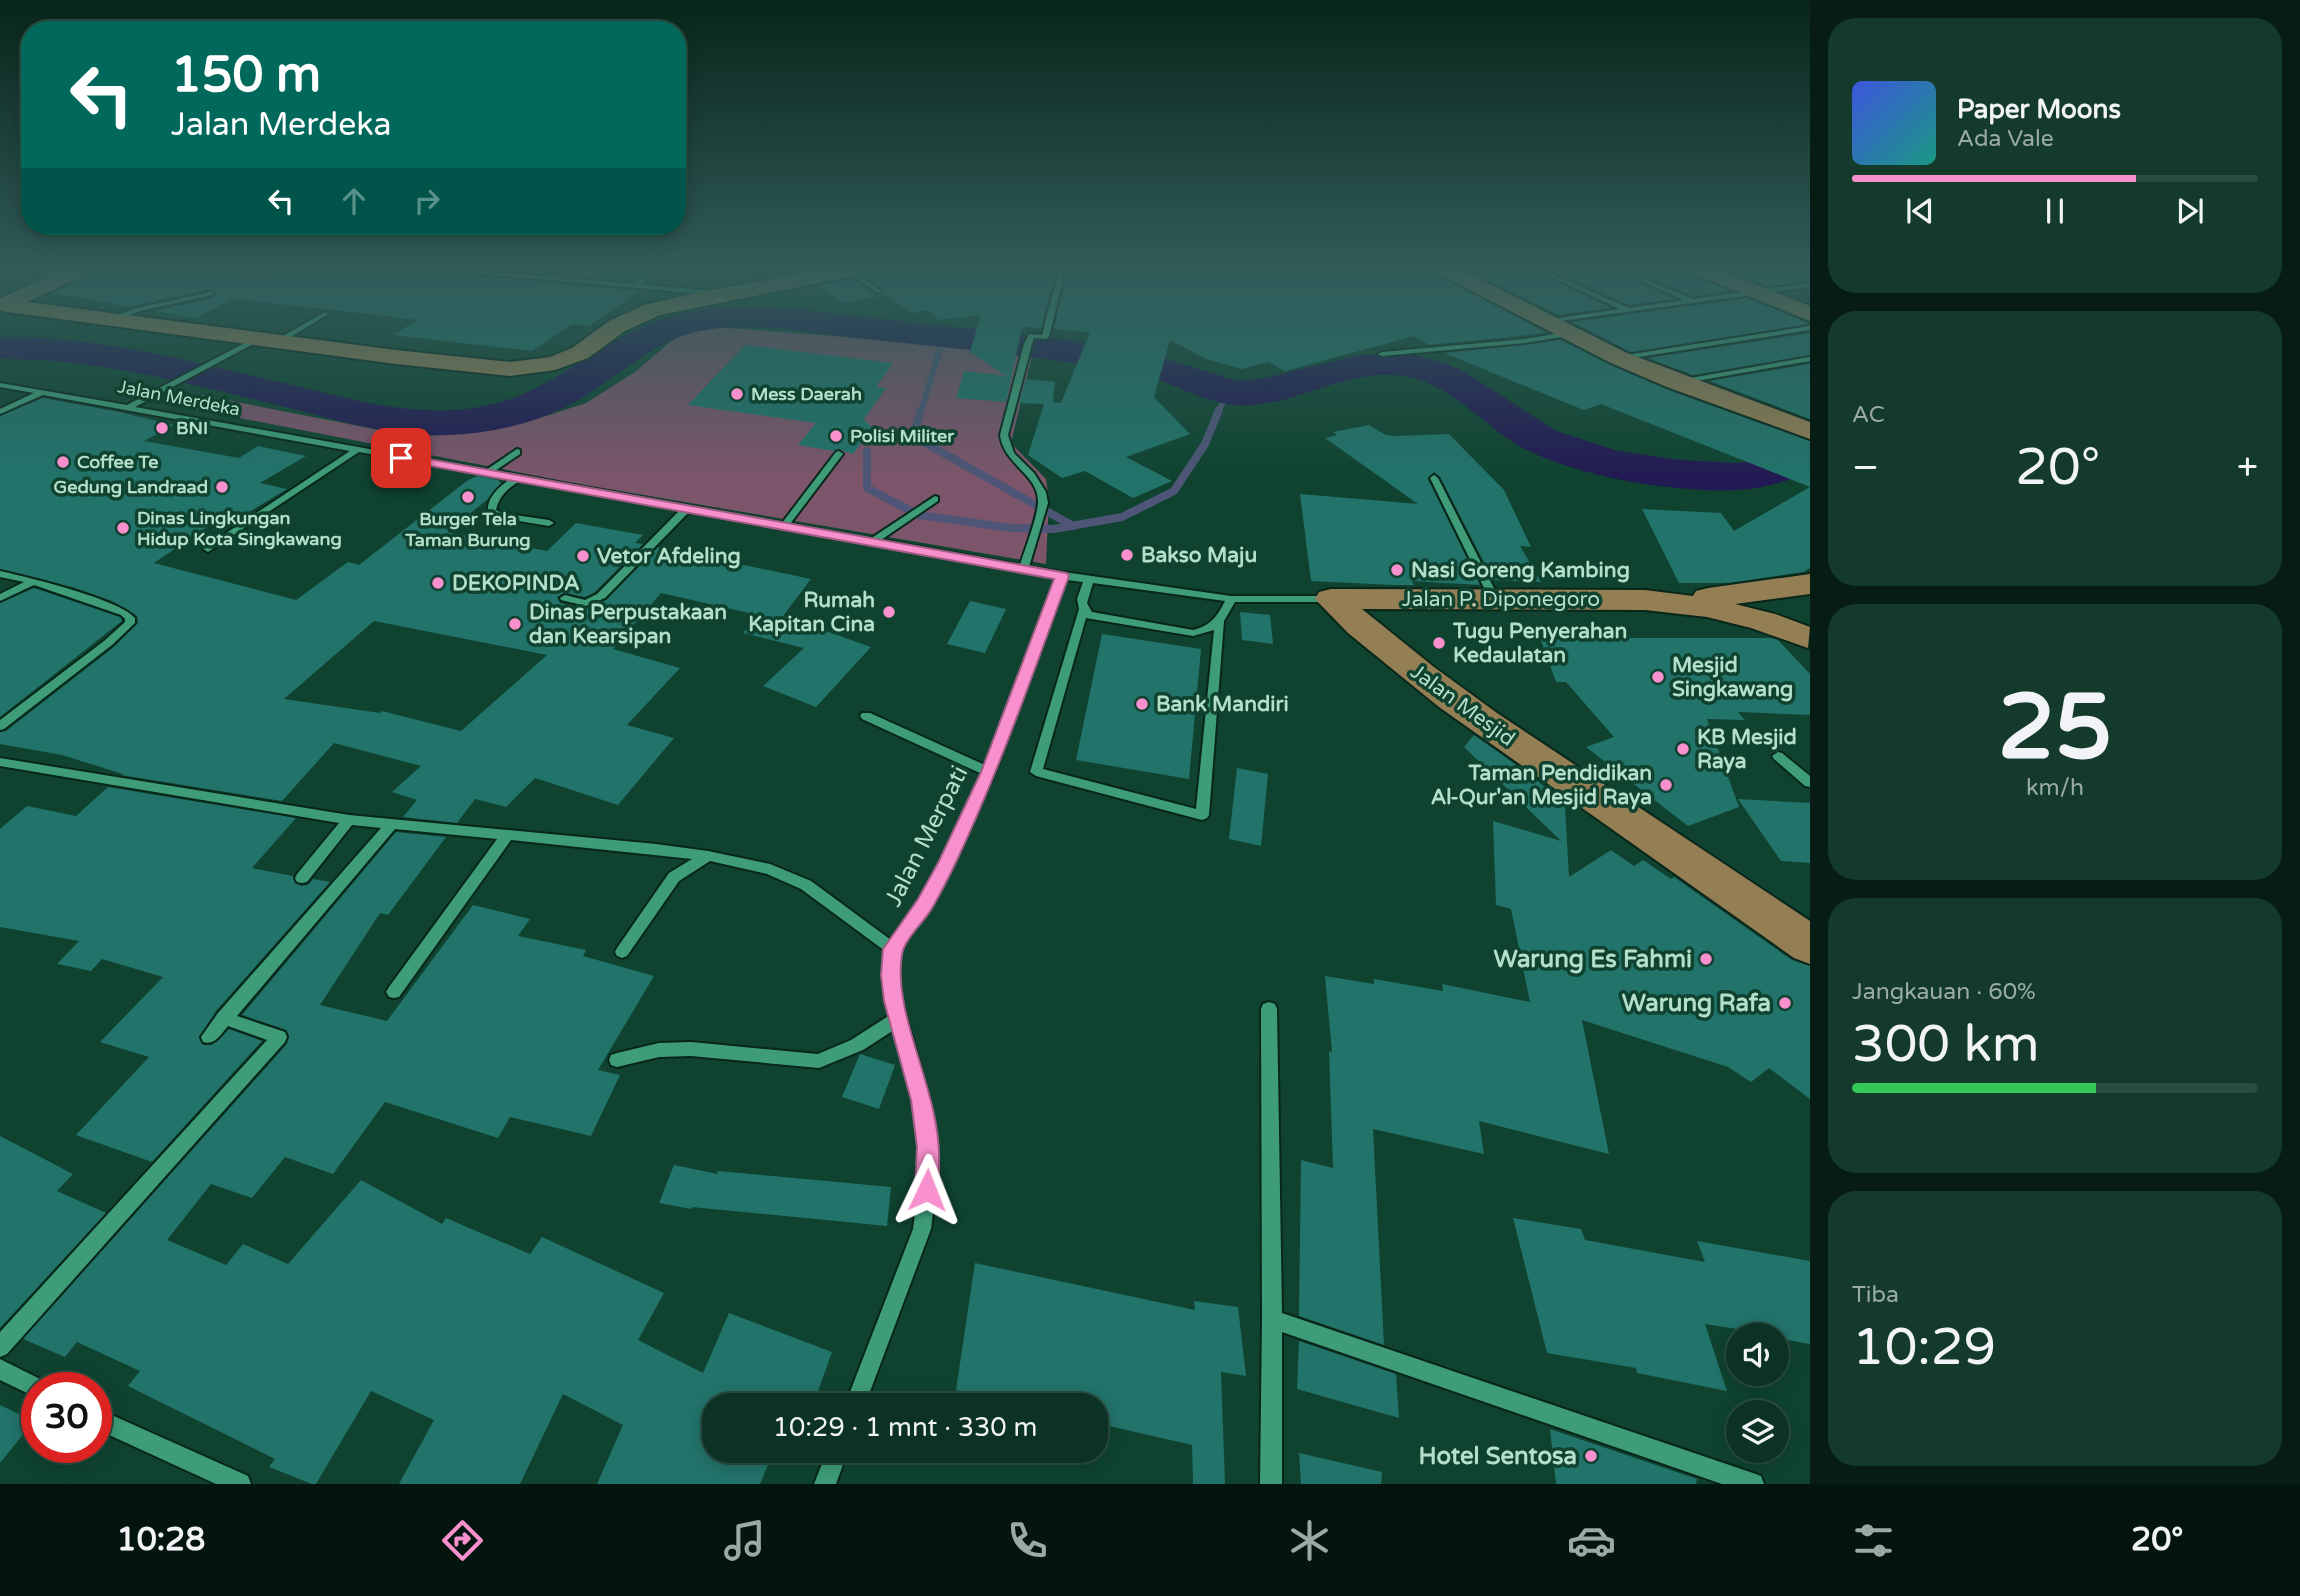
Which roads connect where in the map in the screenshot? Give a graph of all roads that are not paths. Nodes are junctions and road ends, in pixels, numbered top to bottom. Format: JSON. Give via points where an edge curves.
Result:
{"nodes":[{"id":1,"x":233,"y":339,"type":"edge"},
{"id":2,"x":266,"y":339,"type":"edge"},
{"id":3,"x":599,"y":339,"type":"edge"},
{"id":4,"x":1031,"y":339,"type":"edge"},
{"id":5,"x":1535,"y":339,"type":"edge"},
{"id":6,"x":1583,"y":339,"type":"edge"},
{"id":7,"x":1738,"y":339,"type":"edge"},
{"id":8,"x":257,"y":343,"type":"junction"},
{"id":9,"x":1382,"y":354,"type":"dead end"},
{"id":10,"x":1619,"y":358,"type":"junction"},
{"id":11,"x":1810,"y":359,"type":"edge"},
{"id":12,"x":1676,"y":382,"type":"junction"},
{"id":13,"x":0,"y":385,"type":"edge"},
{"id":14,"x":43,"y":392,"type":"junction"},
{"id":15,"x":131,"y":407,"type":"junction"},
{"id":16,"x":0,"y":412,"type":"edge"},
{"id":17,"x":1810,"y":431,"type":"edge"},
{"id":18,"x":354,"y":449,"type":"junction"},
{"id":19,"x":517,"y":452,"type":"dead end"},
{"id":20,"x":839,"y":454,"type":"dead end"},
{"id":21,"x":488,"y":473,"type":"junction"},
{"id":22,"x":1434,"y":478,"type":"dead end"},
{"id":23,"x":518,"y":479,"type":"junction"},
{"id":24,"x":935,"y":499,"type":"dead end"},
{"id":25,"x":686,"y":509,"type":"junction"},
{"id":26,"x":549,"y":523,"type":"dead end"},
{"id":27,"x":784,"y":526,"type":"junction"},
{"id":28,"x":872,"y":542,"type":"junction"},
{"id":29,"x":208,"y":549,"type":"dead end"},
{"id":30,"x":1029,"y":549,"type":"joint"},
{"id":31,"x":1024,"y":568,"type":"junction"},
{"id":32,"x":0,"y":574,"type":"edge"},
{"id":33,"x":1062,"y":576,"type":"junction"},
{"id":34,"x":1089,"y":580,"type":"junction"},
{"id":35,"x":34,"y":581,"type":"junction"},
{"id":36,"x":1810,"y":584,"type":"edge"},
{"id":37,"x":1189,"y":594,"type":"joint"},
{"id":38,"x":565,"y":597,"type":"dead end"},
{"id":39,"x":0,"y":598,"type":"edge"},
{"id":40,"x":1231,"y":599,"type":"junction"},
{"id":41,"x":1331,"y":599,"type":"junction"},
{"id":42,"x":1495,"y":600,"type":"junction"},
{"id":43,"x":1668,"y":602,"type":"junction"},
{"id":44,"x":1083,"y":611,"type":"junction"},
{"id":45,"x":1220,"y":623,"type":"junction"},
{"id":46,"x":1809,"y":639,"type":"edge"},
{"id":47,"x":866,"y":716,"type":"dead end"},
{"id":48,"x":0,"y":726,"type":"edge"},
{"id":49,"x":1777,"y":755,"type":"dead end"},
{"id":50,"x":0,"y":762,"type":"edge"},
{"id":51,"x":989,"y":772,"type":"junction"},
{"id":52,"x":1810,"y":783,"type":"edge"},
{"id":53,"x":348,"y":820,"type":"junction"},
{"id":54,"x":391,"y":825,"type":"junction"},
{"id":55,"x":506,"y":837,"type":"junction"},
{"id":56,"x":708,"y":856,"type":"junction"},
{"id":57,"x":302,"y":878,"type":"dead end"},
{"id":58,"x":1810,"y":945,"type":"edge"},
{"id":59,"x":893,"y":949,"type":"junction"},
{"id":60,"x":622,"y":952,"type":"dead end"},
{"id":61,"x":394,"y":992,"type":"dead end"},
{"id":62,"x":1269,"y":1009,"type":"dead end"},
{"id":63,"x":224,"y":1018,"type":"junction"},
{"id":64,"x":899,"y":1018,"type":"junction"},
{"id":65,"x":209,"y":1037,"type":"dead end"},
{"id":66,"x":617,"y":1060,"type":"dead end"},
{"id":67,"x":1272,"y":1319,"type":"junction"},
{"id":68,"x":0,"y":1347,"type":"edge"},
{"id":69,"x":0,"y":1369,"type":"edge"},
{"id":70,"x":21,"y":1380,"type":"edge"},
{"id":71,"x":860,"y":1393,"type":"edge"},
{"id":72,"x":112,"y":1425,"type":"edge"},
{"id":73,"x":833,"y":1463,"type":"edge"},
{"id":74,"x":240,"y":1484,"type":"edge"},
{"id":75,"x":825,"y":1484,"type":"edge"},
{"id":76,"x":1271,"y":1484,"type":"edge"},
{"id":77,"x":1753,"y":1484,"type":"edge"}],
"edges":[{"from":1,"to":8,"type":"main road"},
{"from":2,"to":8,"type":"street"},
{"from":3,"to":8,"type":"main road","via":[[580,353],[536,367],[510,369]]},
{"from":4,"to":30,"type":"street","via":[[1004,444],[1043,492]]},
{"from":5,"to":9,"type":"street"},
{"from":6,"to":10,"type":"main road"},
{"from":7,"to":10,"type":"street"},
{"from":8,"to":15,"type":"street"},
{"from":10,"to":12,"type":"main road"},
{"from":11,"to":12,"type":"street"},
{"from":12,"to":17,"type":"main road"},
{"from":13,"to":14,"type":"street","name":"Jalan Merdeka"},
{"from":14,"to":15,"type":"street","name":"Jalan Merdeka"},
{"from":14,"to":16,"type":"street"},
{"from":15,"to":18,"type":"street","name":"Jalan Merdeka"},
{"from":18,"to":21,"type":"street"},
{"from":18,"to":29,"type":"street"},
{"from":19,"to":21,"type":"street"},
{"from":20,"to":27,"type":"street"},
{"from":21,"to":23,"type":"street"},
{"from":22,"to":42,"type":"street"},
{"from":23,"to":25,"type":"street"},
{"from":23,"to":26,"type":"street","via":[[497,496],[491,511]]},
{"from":24,"to":28,"type":"street"},
{"from":25,"to":27,"type":"street"},
{"from":25,"to":38,"type":"street","via":[[601,596],[586,603]]},
{"from":27,"to":28,"type":"street"},
{"from":28,"to":31,"type":"street"},
{"from":30,"to":31,"type":"street"},
{"from":31,"to":33,"type":"street"},
{"from":32,"to":35,"type":"street"},
{"from":33,"to":34,"type":"street"},
{"from":33,"to":51,"type":"street","name":"Jalan Merpati"},
{"from":34,"to":37,"type":"street"},
{"from":34,"to":44,"type":"street"},
{"from":35,"to":39,"type":"street"},
{"from":35,"to":48,"type":"street","via":[[125,613],[130,623]]},
{"from":36,"to":43,"type":"main road"},
{"from":37,"to":40,"type":"street","name":"Jalan P. Diponegoro"},
{"from":40,"to":41,"type":"street","name":"Jalan P. Diponegoro"},
{"from":40,"to":45,"type":"street"},
{"from":41,"to":42,"type":"main road","name":"Jalan P. Diponegoro"},
{"from":41,"to":58,"type":"main road","name":"Jalan Mesjid","via":[[1409,665],[1510,740]]},
{"from":42,"to":43,"type":"main road","name":"Jalan P. Diponegoro"},
{"from":43,"to":46,"type":"main road","name":"Jalan P. Diponegoro","via":[[1763,621]]},
{"from":44,"to":45,"type":"street","via":[[1193,633]]},
{"from":44,"to":45,"type":"street","via":[[1037,772],[1202,815]]},
{"from":47,"to":51,"type":"street"},
{"from":49,"to":52,"type":"street"},
{"from":50,"to":53,"type":"street"},
{"from":51,"to":59,"type":"street","name":"Jalan Merpati","via":[[948,861]]},
{"from":53,"to":54,"type":"street"},
{"from":53,"to":57,"type":"street"},
{"from":54,"to":55,"type":"street"},
{"from":54,"to":63,"type":"street"},
{"from":55,"to":56,"type":"street"},
{"from":55,"to":61,"type":"street"},
{"from":56,"to":59,"type":"street","via":[[770,869],[806,885]]},
{"from":56,"to":60,"type":"street","via":[[674,877]]},
{"from":59,"to":64,"type":"street","via":[[891,975]]},
{"from":62,"to":67,"type":"street"},
{"from":63,"to":65,"type":"street"},
{"from":63,"to":68,"type":"street","via":[[279,1037]]},
{"from":64,"to":66,"type":"street","via":[[857,1045],[819,1061],[691,1049]]},
{"from":64,"to":71,"type":"street","via":[[922,1100],[927,1190],[922,1228]]},
{"from":67,"to":76,"type":"street"},
{"from":67,"to":77,"type":"street"},
{"from":69,"to":70,"type":"street"},
{"from":72,"to":74,"type":"street"},
{"from":73,"to":75,"type":"street"}]}
